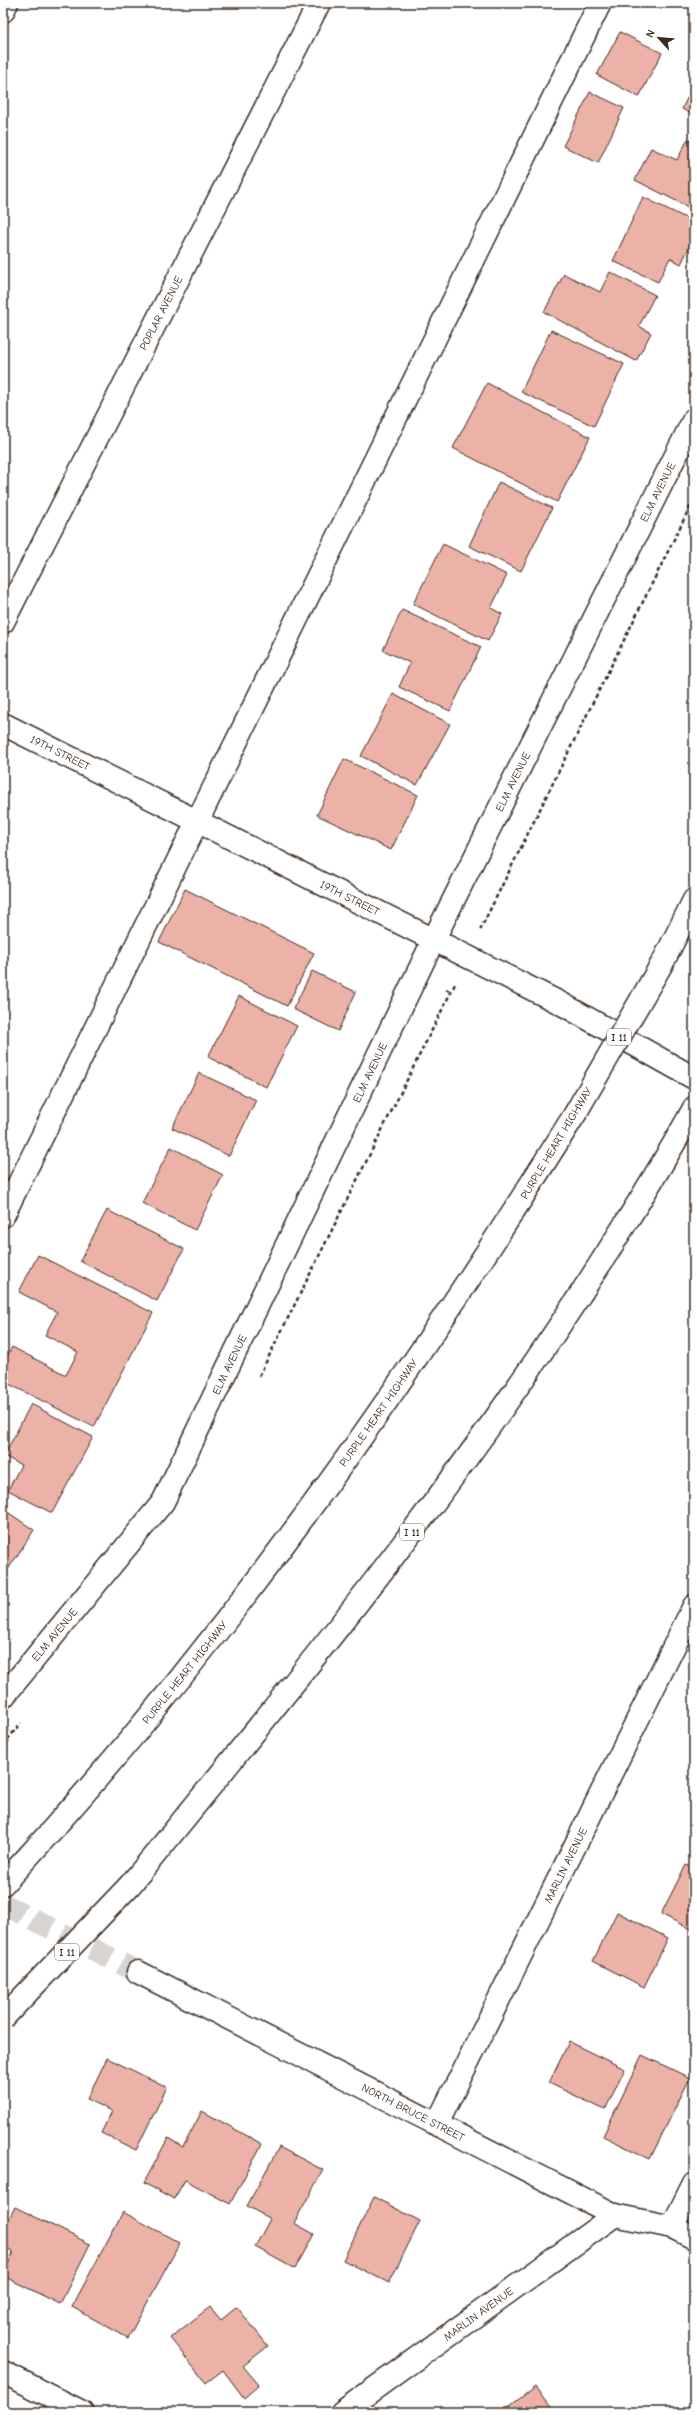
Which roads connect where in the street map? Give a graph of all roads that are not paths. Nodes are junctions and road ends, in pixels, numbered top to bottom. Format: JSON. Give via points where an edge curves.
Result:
{"nodes":[{"id":1,"x":7,"y":3,"type":"edge"},
{"id":2,"x":318,"y":3,"type":"edge"},
{"id":3,"x":600,"y":3,"type":"edge"},
{"id":4,"x":3,"y":11,"type":"edge"},
{"id":5,"x":694,"y":419,"type":"edge"},
{"id":6,"x":3,"y":622,"type":"edge"},
{"id":7,"x":3,"y":724,"type":"edge"},
{"id":8,"x":196,"y":821,"type":"junction"},
{"id":9,"x":694,"y":900,"type":"edge"},
{"id":10,"x":433,"y":941,"type":"junction"},
{"id":11,"x":694,"y":1078,"type":"edge"},
{"id":12,"x":694,"y":1108,"type":"edge"},
{"id":13,"x":3,"y":1216,"type":"edge"},
{"id":14,"x":694,"y":1606,"type":"edge"},
{"id":15,"x":3,"y":1697,"type":"edge"},
{"id":16,"x":3,"y":1884,"type":"edge"},
{"id":17,"x":138,"y":1972,"type":"tunnel mouth"},
{"id":18,"x":3,"y":2018,"type":"edge"},
{"id":19,"x":437,"y":2124,"type":"junction"},
{"id":20,"x":694,"y":2183,"type":"edge"},
{"id":21,"x":615,"y":2215,"type":"junction"},
{"id":22,"x":672,"y":2227,"type":"junction"},
{"id":23,"x":694,"y":2238,"type":"edge"},
{"id":24,"x":3,"y":2372,"type":"edge"},
{"id":25,"x":82,"y":2412,"type":"edge"},
{"id":26,"x":342,"y":2412,"type":"edge"}],
"edges":[{"from":1,"to":4,"type":"main road"},
{"from":2,"to":6,"type":"main road","name":"POPLAR AVENUE"},
{"from":3,"to":8,"type":"main road"},
{"from":5,"to":10,"type":"main road","name":"ELM AVENUE"},
{"from":7,"to":8,"type":"main road","name":"19TH STREET"},
{"from":8,"to":10,"type":"main road","name":"19TH STREET"},
{"from":8,"to":13,"type":"main road"},
{"from":9,"to":16,"type":"main road","name":"PURPLE HEART HIGHWAY","number":"I 11","bridge":true,"via":[[664,960],[575,1114],[490,1251],[373,1422],[221,1629],[42,1842]]},
{"from":10,"to":11,"type":"main road","name":"19TH STREET","via":[[562,1004]]},
{"from":10,"to":15,"type":"main road","name":"ELM AVENUE","via":[[163,1502]]},
{"from":12,"to":18,"type":"main road","number":"I 11","bridge":true,"via":[[667,1158],[560,1327],[446,1488],[290,1690],[130,1885]]},
{"from":14,"to":19,"type":"main road","name":"MARLIN AVENUE"},
{"from":17,"to":19,"type":"main road","name":"NORTH BRUCE STREET"},
{"from":19,"to":21,"type":"main road","name":"NORTH BRUCE STREET"},
{"from":20,"to":22,"type":"main road"},
{"from":21,"to":22,"type":"main road","name":"NORTH BRUCE STREET"},
{"from":21,"to":26,"type":"main road","name":"MARLIN AVENUE"},
{"from":22,"to":23,"type":"main road","name":"NORTH BRUCE STREET"},
{"from":24,"to":25,"type":"main road"}]}
